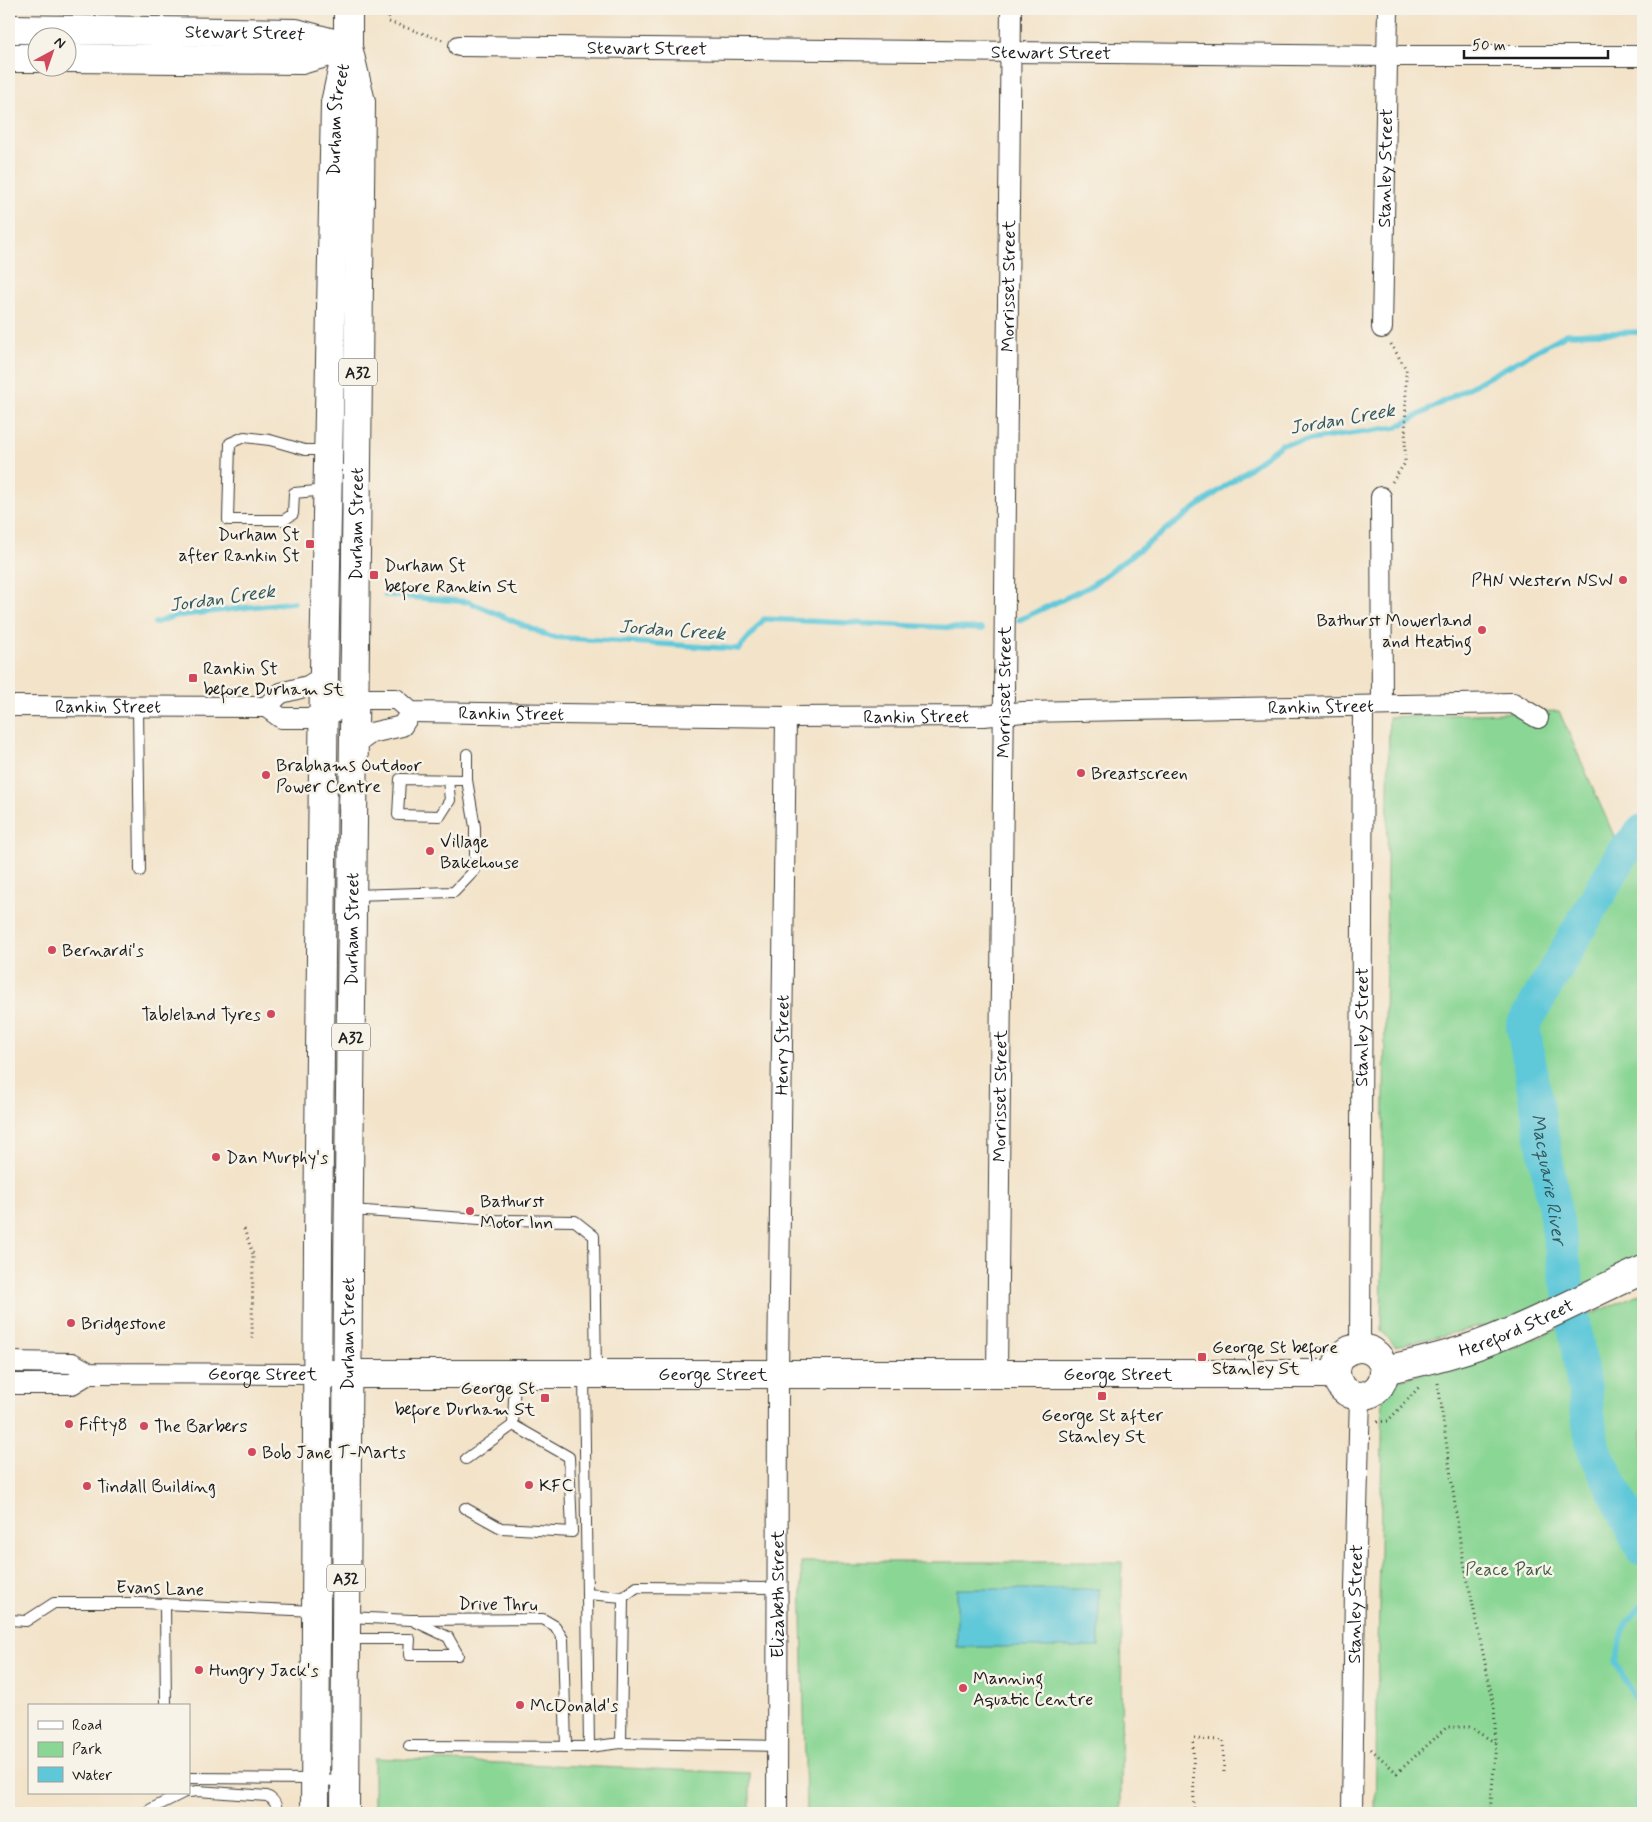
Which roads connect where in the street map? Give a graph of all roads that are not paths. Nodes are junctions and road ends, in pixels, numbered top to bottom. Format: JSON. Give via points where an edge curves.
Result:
{"nodes":[{"id":1,"x":348,"y":9,"type":"edge"},
{"id":2,"x":1011,"y":9,"type":"edge"},
{"id":3,"x":1388,"y":9,"type":"edge"},
{"id":4,"x":9,"y":29,"type":"edge"},
{"id":5,"x":459,"y":46,"type":"road end"},
{"id":6,"x":348,"y":47,"type":"junction"},
{"id":7,"x":1010,"y":52,"type":"junction"},
{"id":8,"x":1387,"y":56,"type":"junction"},
{"id":9,"x":1643,"y":56,"type":"edge"},
{"id":10,"x":9,"y":58,"type":"edge"},
{"id":11,"x":28,"y":58,"type":"edge"},
{"id":12,"x":78,"y":58,"type":"edge"},
{"id":13,"x":1382,"y":328,"type":"road end"},
{"id":14,"x":328,"y":450,"type":"junction"},
{"id":15,"x":328,"y":490,"type":"junction"},
{"id":16,"x":1381,"y":497,"type":"dead end"},
{"id":17,"x":324,"y":676,"type":"junction"},
{"id":18,"x":354,"y":699,"type":"junction"},
{"id":19,"x":9,"y":706,"type":"edge"},
{"id":20,"x":1372,"y":706,"type":"junction"},
{"id":21,"x":138,"y":707,"type":"junction"},
{"id":22,"x":266,"y":707,"type":"junction"},
{"id":23,"x":411,"y":712,"type":"junction"},
{"id":24,"x":1003,"y":714,"type":"junction"},
{"id":25,"x":786,"y":717,"type":"junction"},
{"id":26,"x":324,"y":718,"type":"junction"},
{"id":27,"x":1538,"y":718,"type":"dead end"},
{"id":28,"x":354,"y":745,"type":"junction"},
{"id":29,"x":467,"y":754,"type":"dead end"},
{"id":30,"x":448,"y":780,"type":"junction"},
{"id":31,"x":467,"y":780,"type":"junction"},
{"id":32,"x":140,"y":871,"type":"dead end"},
{"id":33,"x":352,"y":895,"type":"junction"},
{"id":34,"x":349,"y":1210,"type":"junction"},
{"id":35,"x":1638,"y":1272,"type":"edge"},
{"id":36,"x":1360,"y":1348,"type":"junction"},
{"id":37,"x":9,"y":1362,"type":"edge"},
{"id":38,"x":1384,"y":1370,"type":"junction"},
{"id":39,"x":90,"y":1373,"type":"junction"},
{"id":40,"x":319,"y":1374,"type":"junction"},
{"id":41,"x":348,"y":1374,"type":"junction"},
{"id":42,"x":515,"y":1374,"type":"junction"},
{"id":43,"x":590,"y":1374,"type":"junction"},
{"id":44,"x":778,"y":1374,"type":"junction"},
{"id":45,"x":997,"y":1374,"type":"junction"},
{"id":46,"x":1336,"y":1374,"type":"junction"},
{"id":47,"x":9,"y":1384,"type":"edge"},
{"id":48,"x":1360,"y":1396,"type":"junction"},
{"id":49,"x":513,"y":1426,"type":"junction"},
{"id":50,"x":466,"y":1458,"type":"dead end"},
{"id":51,"x":464,"y":1508,"type":"dead end"},
{"id":52,"x":777,"y":1588,"type":"junction"},
{"id":53,"x":587,"y":1594,"type":"junction"},
{"id":54,"x":623,"y":1597,"type":"junction"},
{"id":55,"x":166,"y":1604,"type":"junction"},
{"id":56,"x":316,"y":1611,"type":"junction"},
{"id":57,"x":9,"y":1620,"type":"edge"},
{"id":58,"x":411,"y":1620,"type":"junction"},
{"id":59,"x":346,"y":1628,"type":"junction"},
{"id":60,"x":166,"y":1704,"type":"edge"},
{"id":61,"x":621,"y":1743,"type":"junction"},
{"id":62,"x":409,"y":1746,"type":"dead end"},
{"id":63,"x":777,"y":1746,"type":"junction"},
{"id":64,"x":566,"y":1747,"type":"junction"},
{"id":65,"x":589,"y":1747,"type":"junction"},
{"id":66,"x":190,"y":1778,"type":"edge"},
{"id":67,"x":315,"y":1779,"type":"junction"},
{"id":68,"x":345,"y":1782,"type":"junction"},
{"id":69,"x":190,"y":1792,"type":"edge"},
{"id":70,"x":181,"y":1794,"type":"edge"},
{"id":71,"x":150,"y":1813,"type":"edge"},
{"id":72,"x":277,"y":1813,"type":"edge"},
{"id":73,"x":316,"y":1813,"type":"edge"},
{"id":74,"x":345,"y":1813,"type":"edge"},
{"id":75,"x":778,"y":1813,"type":"edge"},
{"id":76,"x":1352,"y":1813,"type":"edge"}],
"edges":[{"from":1,"to":6,"type":"main road","name":"Durham Street"},
{"from":2,"to":7,"type":"street","name":"Morrisset Street"},
{"from":3,"to":8,"type":"street","name":"Stanley Street"},
{"from":4,"to":6,"type":"main road","name":"Stewart Street","via":[[296,33]]},
{"from":5,"to":7,"type":"street","name":"Stewart Street"},
{"from":6,"to":12,"type":"main road","name":"Stewart Street","via":[[301,60]]},
{"from":6,"to":14,"type":"main road","name":"Durham Street","number":"A32","via":[[335,103]]},
{"from":6,"to":18,"type":"main road","name":"Durham Street","number":"A32","via":[[361,102]]},
{"from":7,"to":8,"type":"street","name":"Stewart Street"},
{"from":7,"to":24,"type":"street","name":"Morrisset Street"},
{"from":8,"to":9,"type":"street","name":"Stewart Street"},
{"from":8,"to":13,"type":"street","name":"Stanley Street"},
{"from":10,"to":11,"type":"main road"},
{"from":14,"to":15,"type":"main road","name":"Durham Street","number":"A32"},
{"from":14,"to":15,"type":"lane","via":[[305,450],[244,437],[230,443],[228,520],[284,520],[293,514],[294,493]]},
{"from":15,"to":17,"type":"main road","name":"Durham Street","number":"A32"},
{"from":16,"to":20,"type":"street","name":"Stanley Street"},
{"from":17,"to":22,"type":"street","via":[[308,686],[281,692]]},
{"from":17,"to":26,"type":"main road","name":"Durham Street","number":"A32"},
{"from":18,"to":23,"type":"street","via":[[396,699]]},
{"from":18,"to":26,"type":"street"},
{"from":18,"to":28,"type":"main road","name":"Durham Street","number":"A32"},
{"from":19,"to":21,"type":"street","name":"Rankin Street"},
{"from":20,"to":24,"type":"street","name":"Rankin Street"},
{"from":20,"to":27,"type":"street","name":"Rankin Street","via":[[1514,703]]},
{"from":20,"to":36,"type":"street","name":"Stanley Street"},
{"from":21,"to":22,"type":"street","name":"Rankin Street"},
{"from":21,"to":32,"type":"lane"},
{"from":22,"to":26,"type":"street","name":"Rankin Street","via":[[281,718]]},
{"from":23,"to":25,"type":"street","name":"Rankin Street"},
{"from":23,"to":28,"type":"street","via":[[402,726],[371,733]]},
{"from":24,"to":25,"type":"street","name":"Rankin Street"},
{"from":24,"to":45,"type":"street","name":"Morrisset Street"},
{"from":25,"to":44,"type":"street","name":"Henry Street"},
{"from":26,"to":40,"type":"main road","name":"Durham Street","number":"A32"},
{"from":28,"to":33,"type":"main road","name":"Durham Street","number":"A32"},
{"from":29,"to":31,"type":"lane"},
{"from":30,"to":30,"type":"lane","via":[[400,779],[398,815],[440,816],[450,800]]},
{"from":30,"to":31,"type":"lane"},
{"from":31,"to":33,"type":"lane","via":[[475,827],[475,870],[454,892]]},
{"from":33,"to":34,"type":"main road","name":"Durham Street","number":"A32"},
{"from":34,"to":41,"type":"main road","name":"Durham Street","number":"A32"},
{"from":34,"to":43,"type":"lane","via":[[494,1220],[575,1221],[594,1236]]},
{"from":35,"to":38,"type":"main road","name":"Hereford Street","via":[[1508,1334],[1430,1360]]},
{"from":36,"to":38,"type":"main road","via":[[1379,1357]]},
{"from":36,"to":46,"type":"main road","via":[[1352,1349],[1339,1359]]},
{"from":37,"to":39,"type":"street","name":"George Street","via":[[72,1363]]},
{"from":38,"to":48,"type":"main road","via":[[1380,1385]]},
{"from":39,"to":40,"type":"street","name":"George Street"},
{"from":39,"to":47,"type":"street","name":"George Street","via":[[72,1384]]},
{"from":40,"to":41,"type":"main road","name":"George Street"},
{"from":40,"to":56,"type":"main road","name":"Durham Street","number":"A32"},
{"from":41,"to":42,"type":"main road","name":"George Street"},
{"from":41,"to":59,"type":"main road","name":"Durham Street","number":"A32"},
{"from":42,"to":43,"type":"main road","name":"George Street"},
{"from":42,"to":49,"type":"lane"},
{"from":43,"to":44,"type":"main road","name":"George Street"},
{"from":43,"to":53,"type":"lane"},
{"from":44,"to":45,"type":"main road","name":"George Street"},
{"from":44,"to":52,"type":"street","name":"Elizabeth Street"},
{"from":45,"to":46,"type":"main road","name":"George Street"},
{"from":46,"to":48,"type":"main road","via":[[1347,1392]]},
{"from":48,"to":76,"type":"street","name":"Stanley Street"},
{"from":49,"to":50,"type":"lane"},
{"from":49,"to":51,"type":"lane","via":[[569,1457],[572,1532],[501,1528]]},
{"from":52,"to":54,"type":"lane","via":[[637,1586]]},
{"from":52,"to":63,"type":"street","name":"Elizabeth Street"},
{"from":53,"to":54,"type":"lane"},
{"from":53,"to":65,"type":"lane"},
{"from":54,"to":61,"type":"lane"},
{"from":55,"to":56,"type":"lane","name":"Evans Lane"},
{"from":55,"to":57,"type":"lane","name":"Evans Lane","via":[[54,1603],[26,1621]]},
{"from":55,"to":60,"type":"lane"},
{"from":56,"to":67,"type":"main road","name":"Durham Street","number":"A32"},
{"from":58,"to":59,"type":"lane","name":"Drive Thru"},
{"from":58,"to":59,"type":"lane","via":[[448,1636],[458,1655],[409,1655],[410,1639]]},
{"from":58,"to":64,"type":"lane","name":"Drive Thru","via":[[543,1619],[555,1626],[563,1639]]},
{"from":59,"to":68,"type":"main road","name":"Durham Street","number":"A32"},
{"from":61,"to":63,"type":"lane"},
{"from":61,"to":65,"type":"lane"},
{"from":62,"to":64,"type":"lane"},
{"from":63,"to":75,"type":"street","name":"Elizabeth Street"},
{"from":64,"to":65,"type":"lane"},
{"from":66,"to":67,"type":"lane"},
{"from":67,"to":68,"type":"lane"},
{"from":67,"to":73,"type":"main road","name":"Durham Street","number":"A32"},
{"from":68,"to":74,"type":"main road","name":"Durham Street","number":"A32"},
{"from":69,"to":72,"type":"lane","via":[[268,1796],[275,1801]]},
{"from":70,"to":71,"type":"lane","via":[[151,1809]]}]}
